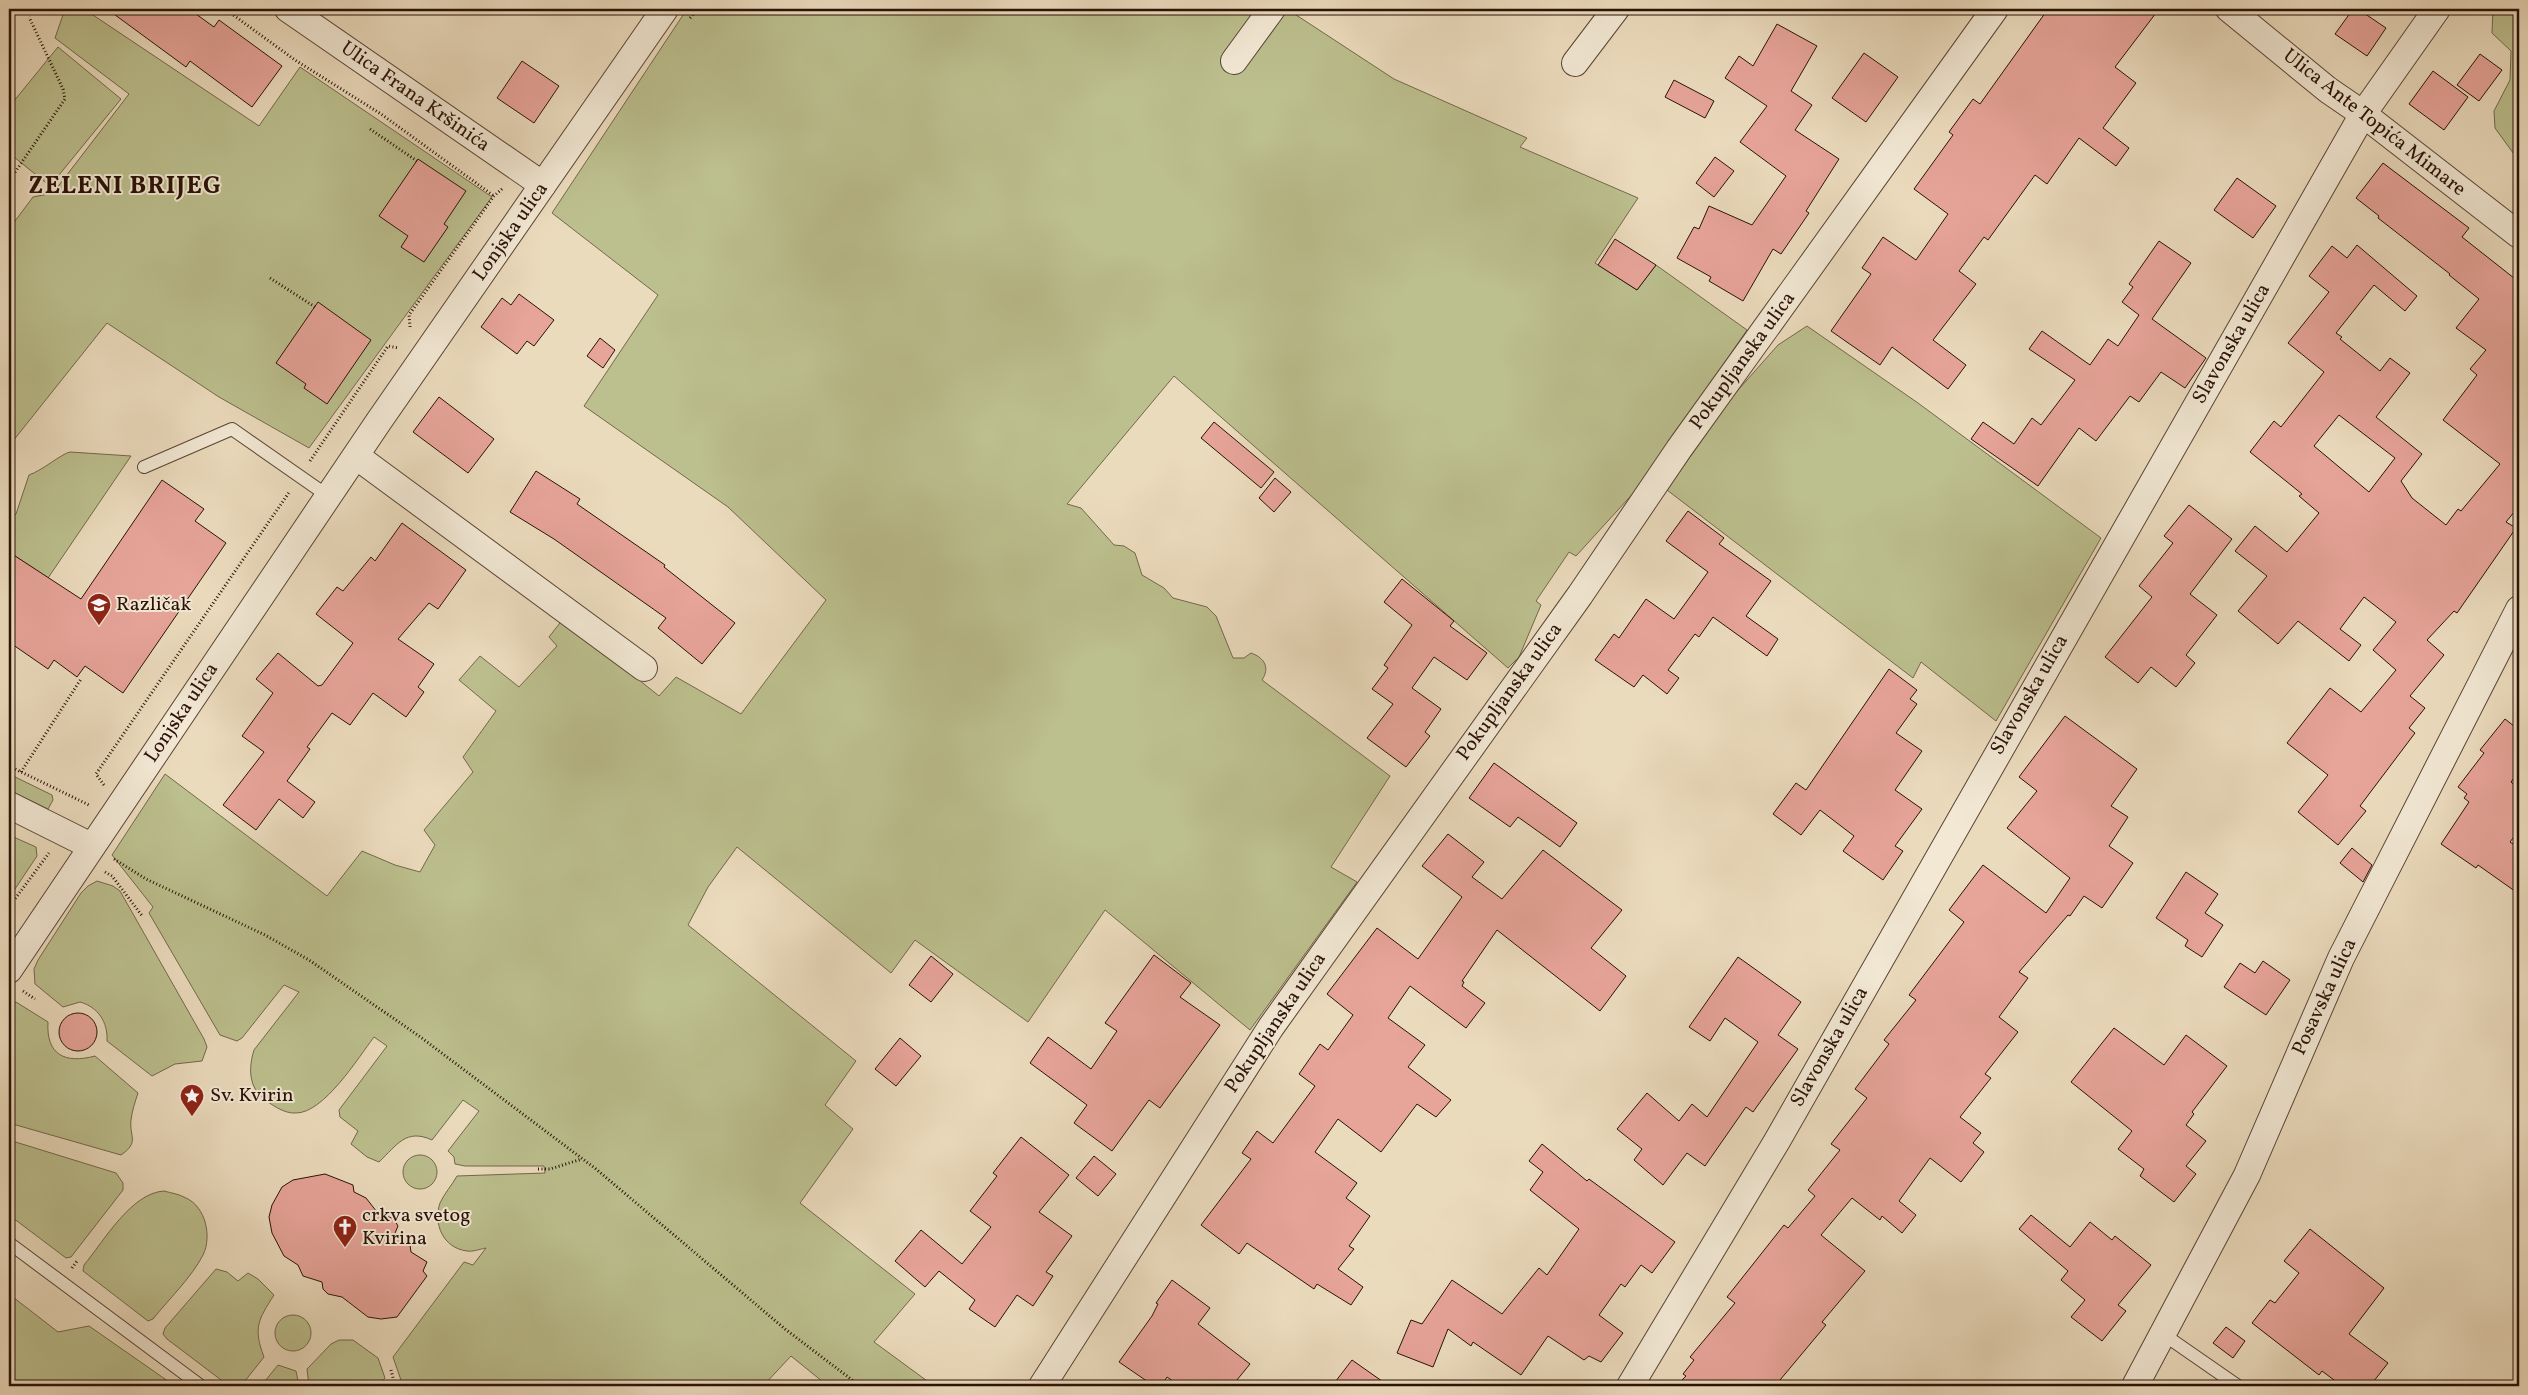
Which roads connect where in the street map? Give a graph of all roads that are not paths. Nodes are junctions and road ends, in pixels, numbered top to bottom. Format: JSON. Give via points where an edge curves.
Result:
{"nodes":[{"id":1,"x":288,"y":9,"type":"edge"},
{"id":2,"x":666,"y":9,"type":"edge"},
{"id":3,"x":1272,"y":9,"type":"edge"},
{"id":4,"x":1616,"y":9,"type":"edge"},
{"id":5,"x":1995,"y":9,"type":"edge"},
{"id":6,"x":2229,"y":9,"type":"edge"},
{"id":7,"x":2437,"y":9,"type":"edge"},
{"id":8,"x":1234,"y":61,"type":"dead end"},
{"id":9,"x":1575,"y":63,"type":"dead end"},
{"id":10,"x":2363,"y":114,"type":"junction"},
{"id":11,"x":543,"y":185,"type":"junction"},
{"id":12,"x":2519,"y":236,"type":"edge"},
{"id":13,"x":356,"y":456,"type":"junction"},
{"id":14,"x":144,"y":466,"type":"dead end"},
{"id":15,"x":328,"y":496,"type":"junction"},
{"id":16,"x":2519,"y":608,"type":"edge"},
{"id":17,"x":644,"y":668,"type":"dead end"},
{"id":18,"x":9,"y":805,"type":"edge"},
{"id":19,"x":87,"y":851,"type":"junction"},
{"id":20,"x":9,"y":970,"type":"edge"},
{"id":21,"x":9,"y":1243,"type":"edge"},
{"id":22,"x":2163,"y":1334,"type":"junction"},
{"id":23,"x":201,"y":1386,"type":"edge"},
{"id":24,"x":1042,"y":1386,"type":"edge"},
{"id":25,"x":1630,"y":1386,"type":"edge"},
{"id":26,"x":2135,"y":1386,"type":"edge"},
{"id":27,"x":2238,"y":1386,"type":"edge"}],
"edges":[{"from":1,"to":11,"type":"street","name":"Ulica Frana Kršinića"},
{"from":2,"to":11,"type":"street","name":"Lonjska ulica"},
{"from":3,"to":8,"type":"street"},
{"from":4,"to":9,"type":"street"},
{"from":5,"to":24,"type":"street","name":"Pokupljanska ulica","via":[[1679,449],[1574,603],[1271,1027]]},
{"from":6,"to":10,"type":"street","name":"Ulica Ante Topića Mimare","via":[[2328,90]]},
{"from":7,"to":10,"type":"street","name":"Slavonska ulica"},
{"from":10,"to":12,"type":"street","name":"Ulica Ante Topića Mimare"},
{"from":10,"to":25,"type":"street","name":"Slavonska ulica","via":[[1776,1141]]},
{"from":11,"to":13,"type":"street","name":"Lonjska ulica"},
{"from":13,"to":15,"type":"street","name":"Lonjska ulica"},
{"from":13,"to":17,"type":"street"},
{"from":14,"to":15,"type":"lane","via":[[232,429]]},
{"from":15,"to":19,"type":"street","name":"Lonjska ulica"},
{"from":16,"to":22,"type":"street","name":"Posavska ulica","via":[[2342,958],[2247,1175]]},
{"from":18,"to":19,"type":"street"},
{"from":19,"to":20,"type":"street","name":"Lonjska ulica"},
{"from":21,"to":23,"type":"lane"},
{"from":22,"to":26,"type":"street","name":"Posavska ulica"},
{"from":22,"to":27,"type":"lane"}]}
